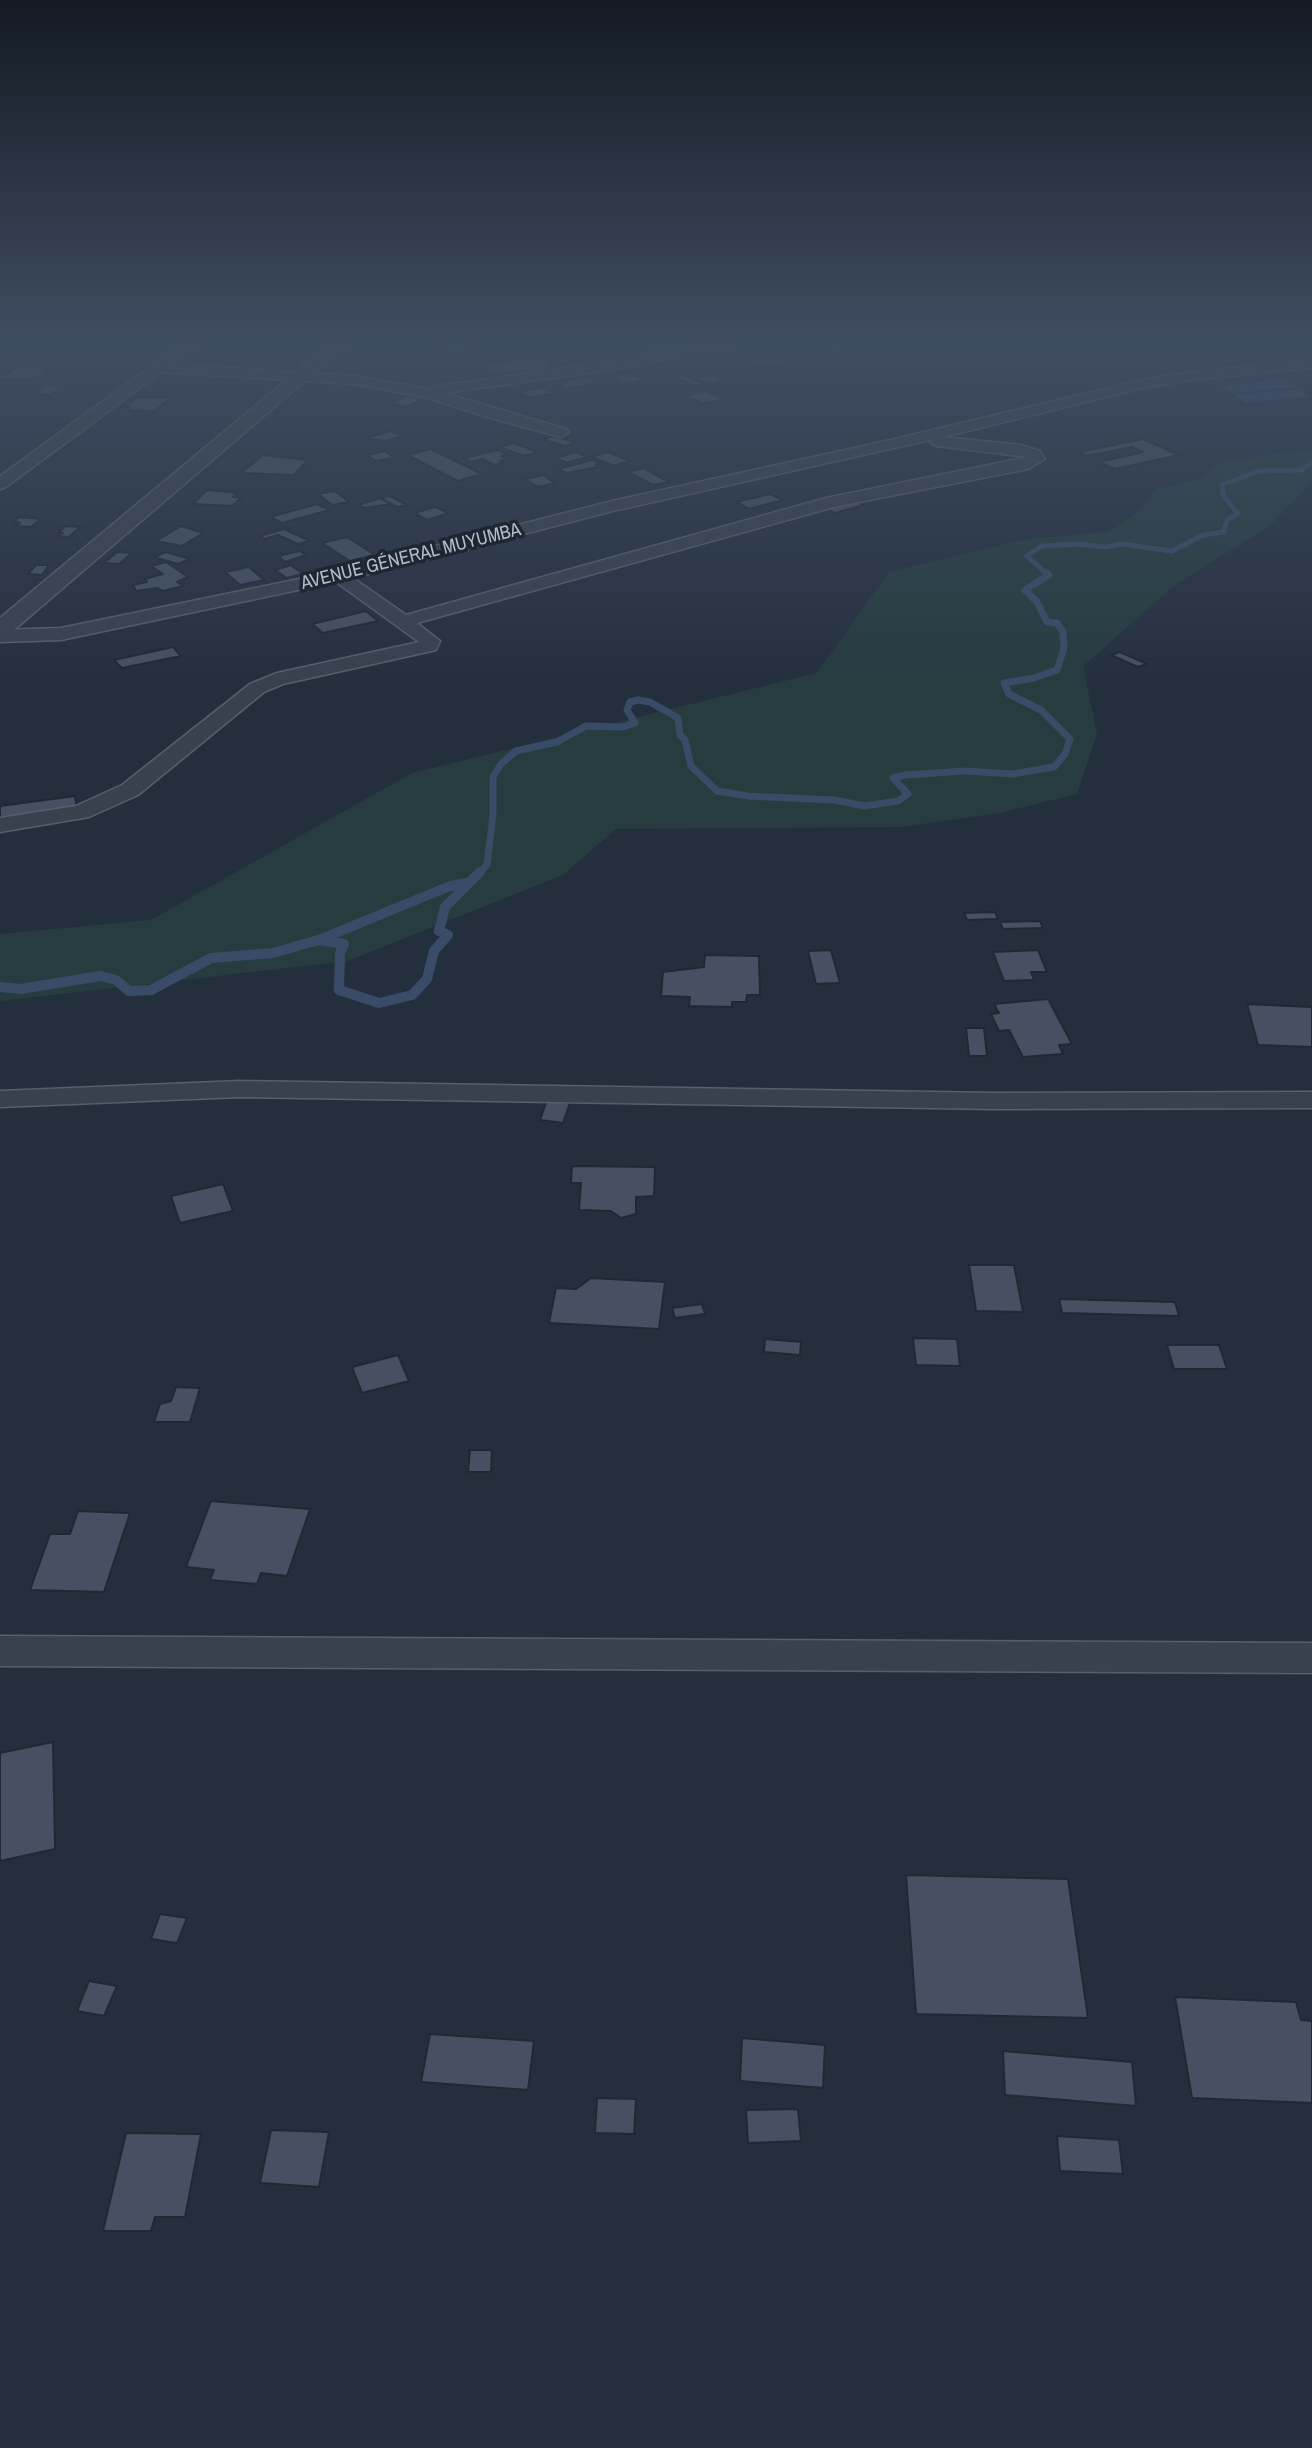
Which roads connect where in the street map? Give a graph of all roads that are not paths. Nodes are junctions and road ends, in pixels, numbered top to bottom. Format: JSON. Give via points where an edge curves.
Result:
{"nodes":[{"id":1,"x":36,"y":457,"type":"edge"},
{"id":2,"x":205,"y":457,"type":"edge"},
{"id":3,"x":830,"y":457,"type":"edge"},
{"id":4,"x":1036,"y":457,"type":"edge"},
{"id":5,"x":0,"y":484,"type":"edge"},
{"id":6,"x":339,"y":576,"type":"junction"},
{"id":7,"x":401,"y":622,"type":"junction"},
{"id":8,"x":0,"y":630,"type":"edge"},
{"id":9,"x":0,"y":636,"type":"edge"},
{"id":10,"x":0,"y":825,"type":"edge"},
{"id":11,"x":0,"y":1099,"type":"edge"},
{"id":12,"x":1312,"y":1100,"type":"edge"},
{"id":13,"x":0,"y":1651,"type":"edge"},
{"id":14,"x":1312,"y":1657,"type":"edge"}],
"edges":[{"from":1,"to":5,"type":"street"},
{"from":2,"to":8,"type":"street"},
{"from":3,"to":6,"type":"street","name":"AVENUE GÉNERAL MUYUMBA","via":[[612,506]]},
{"from":4,"to":7,"type":"street","via":[[1028,464],[832,502]]},
{"from":6,"to":7,"type":"street"},
{"from":6,"to":9,"type":"street","name":"AVENUE GÉNERAL MUYUMBA","via":[[61,634]]},
{"from":7,"to":10,"type":"street","via":[[430,641],[429,646],[277,679],[257,688],[130,790],[81,812]]},
{"from":11,"to":12,"type":"street","via":[[240,1089],[995,1101]]},
{"from":13,"to":14,"type":"street"}]}
